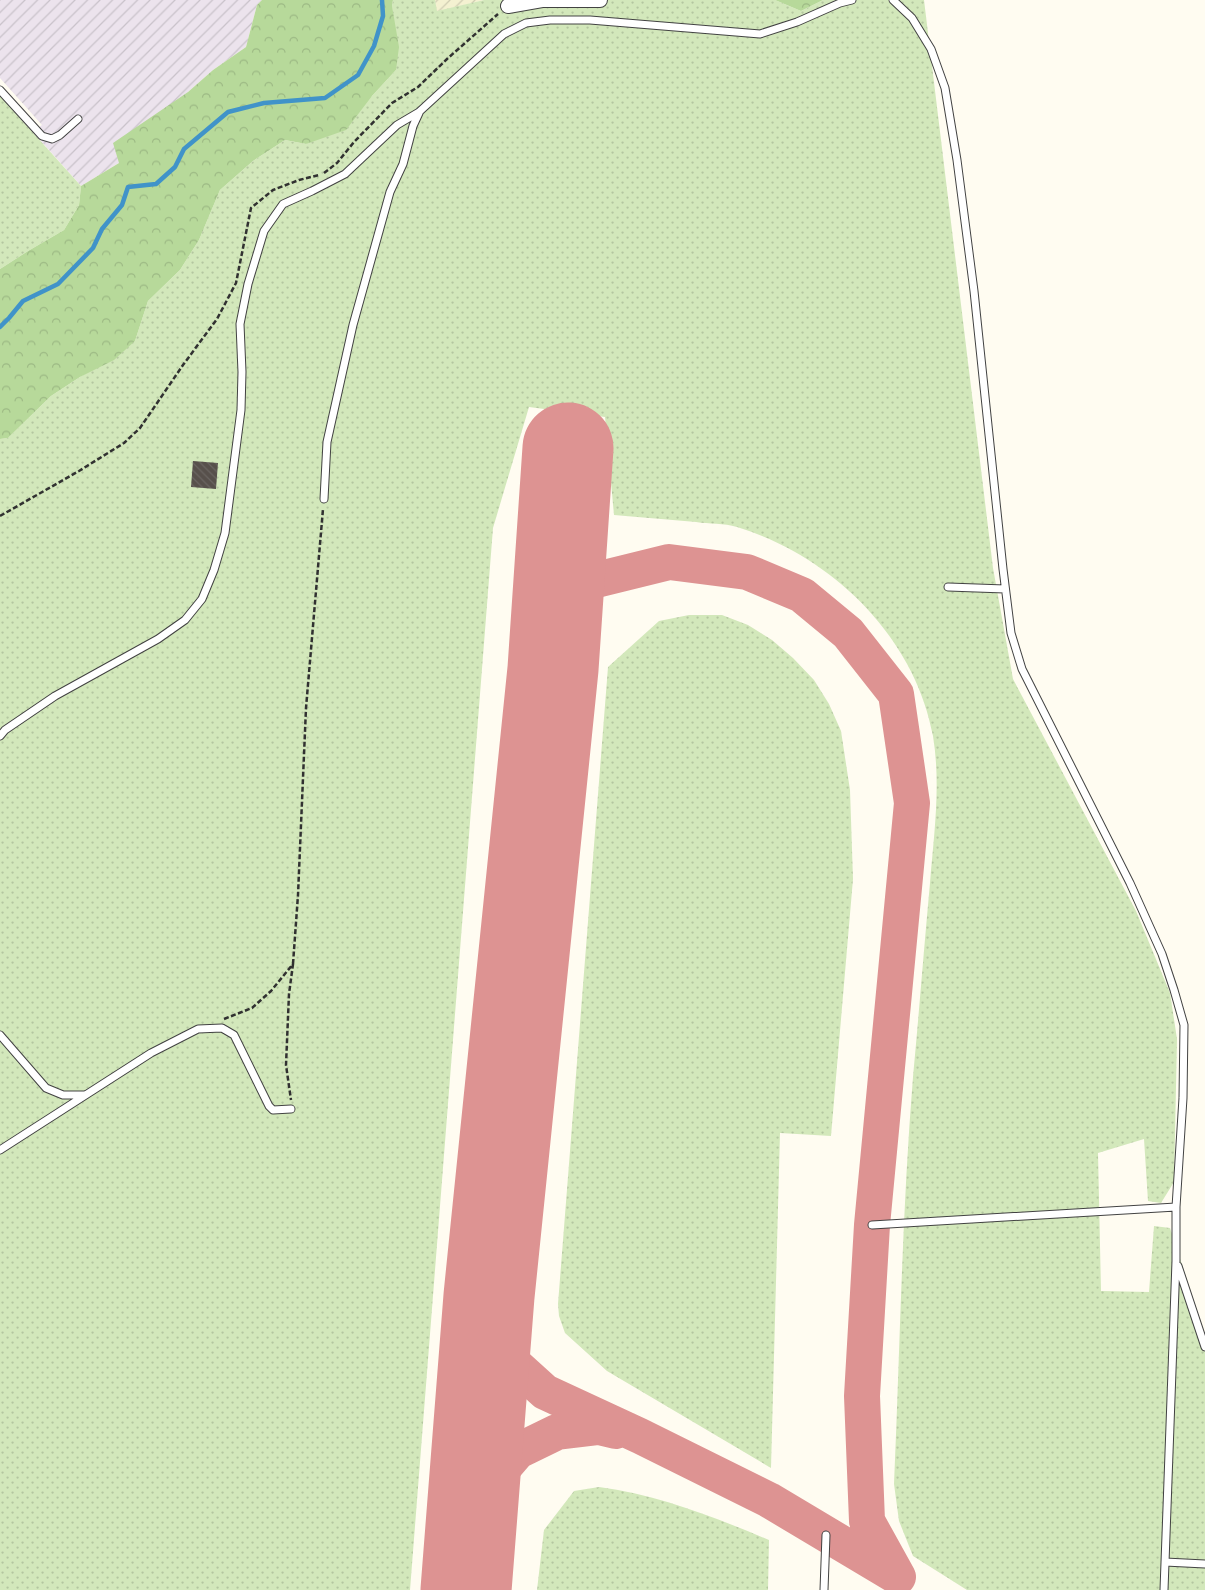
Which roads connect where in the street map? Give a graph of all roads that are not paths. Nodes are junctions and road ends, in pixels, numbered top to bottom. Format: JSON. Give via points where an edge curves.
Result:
{"nodes":[{"id":1,"x":600,"y":0,"type":"edge"},
{"id":2,"x":852,"y":0,"type":"edge"},
{"id":3,"x":893,"y":0,"type":"edge"},
{"id":4,"x":508,"y":6,"type":"dead end"},
{"id":5,"x":0,"y":90,"type":"edge"},
{"id":6,"x":419,"y":112,"type":"junction"},
{"id":7,"x":78,"y":119,"type":"dead end"},
{"id":8,"x":324,"y":499,"type":"road end"},
{"id":9,"x":948,"y":587,"type":"dead end"},
{"id":10,"x":1005,"y":589,"type":"junction"},
{"id":11,"x":0,"y":736,"type":"edge"},
{"id":12,"x":0,"y":1035,"type":"edge"},
{"id":13,"x":84,"y":1095,"type":"junction"},
{"id":14,"x":291,"y":1109,"type":"road end"},
{"id":15,"x":0,"y":1150,"type":"edge"},
{"id":16,"x":1176,"y":1207,"type":"junction"},
{"id":17,"x":872,"y":1225,"type":"dead end"},
{"id":18,"x":1176,"y":1261,"type":"junction"},
{"id":19,"x":1205,"y":1347,"type":"edge"},
{"id":20,"x":826,"y":1535,"type":"dead end"},
{"id":21,"x":1165,"y":1562,"type":"junction"},
{"id":22,"x":1205,"y":1564,"type":"edge"},
{"id":23,"x":824,"y":1590,"type":"edge"},
{"id":24,"x":1164,"y":1590,"type":"edge"}],
"edges":[{"from":1,"to":4,"type":"street","via":[[542,0]]},
{"from":2,"to":6,"type":"lane","via":[[760,34],[590,20],[526,23],[504,34]]},
{"from":3,"to":10,"type":"lane","via":[[912,18],[932,49],[945,88],[974,291]]},
{"from":5,"to":7,"type":"lane","via":[[42,136],[52,138],[60,135]]},
{"from":6,"to":8,"type":"lane","via":[[403,164],[390,192],[354,325],[327,442]]},
{"from":6,"to":11,"type":"lane","via":[[397,125],[344,174],[283,204],[264,231],[250,275],[240,324],[241,410],[225,533],[202,599],[185,620],[158,639],[55,696]]},
{"from":9,"to":10,"type":"lane"},
{"from":10,"to":16,"type":"lane","via":[[1011,632],[1022,669],[1130,883],[1162,954],[1184,1025]]},
{"from":12,"to":13,"type":"lane","via":[[46,1088],[63,1095]]},
{"from":13,"to":14,"type":"lane","via":[[151,1052],[198,1029],[222,1028],[234,1035],[269,1106],[273,1110]]},
{"from":13,"to":15,"type":"lane"},
{"from":16,"to":17,"type":"lane"},
{"from":16,"to":18,"type":"lane"},
{"from":18,"to":19,"type":"lane"},
{"from":18,"to":21,"type":"lane"},
{"from":20,"to":23,"type":"lane"},
{"from":21,"to":22,"type":"lane"},
{"from":21,"to":24,"type":"lane"}]}
